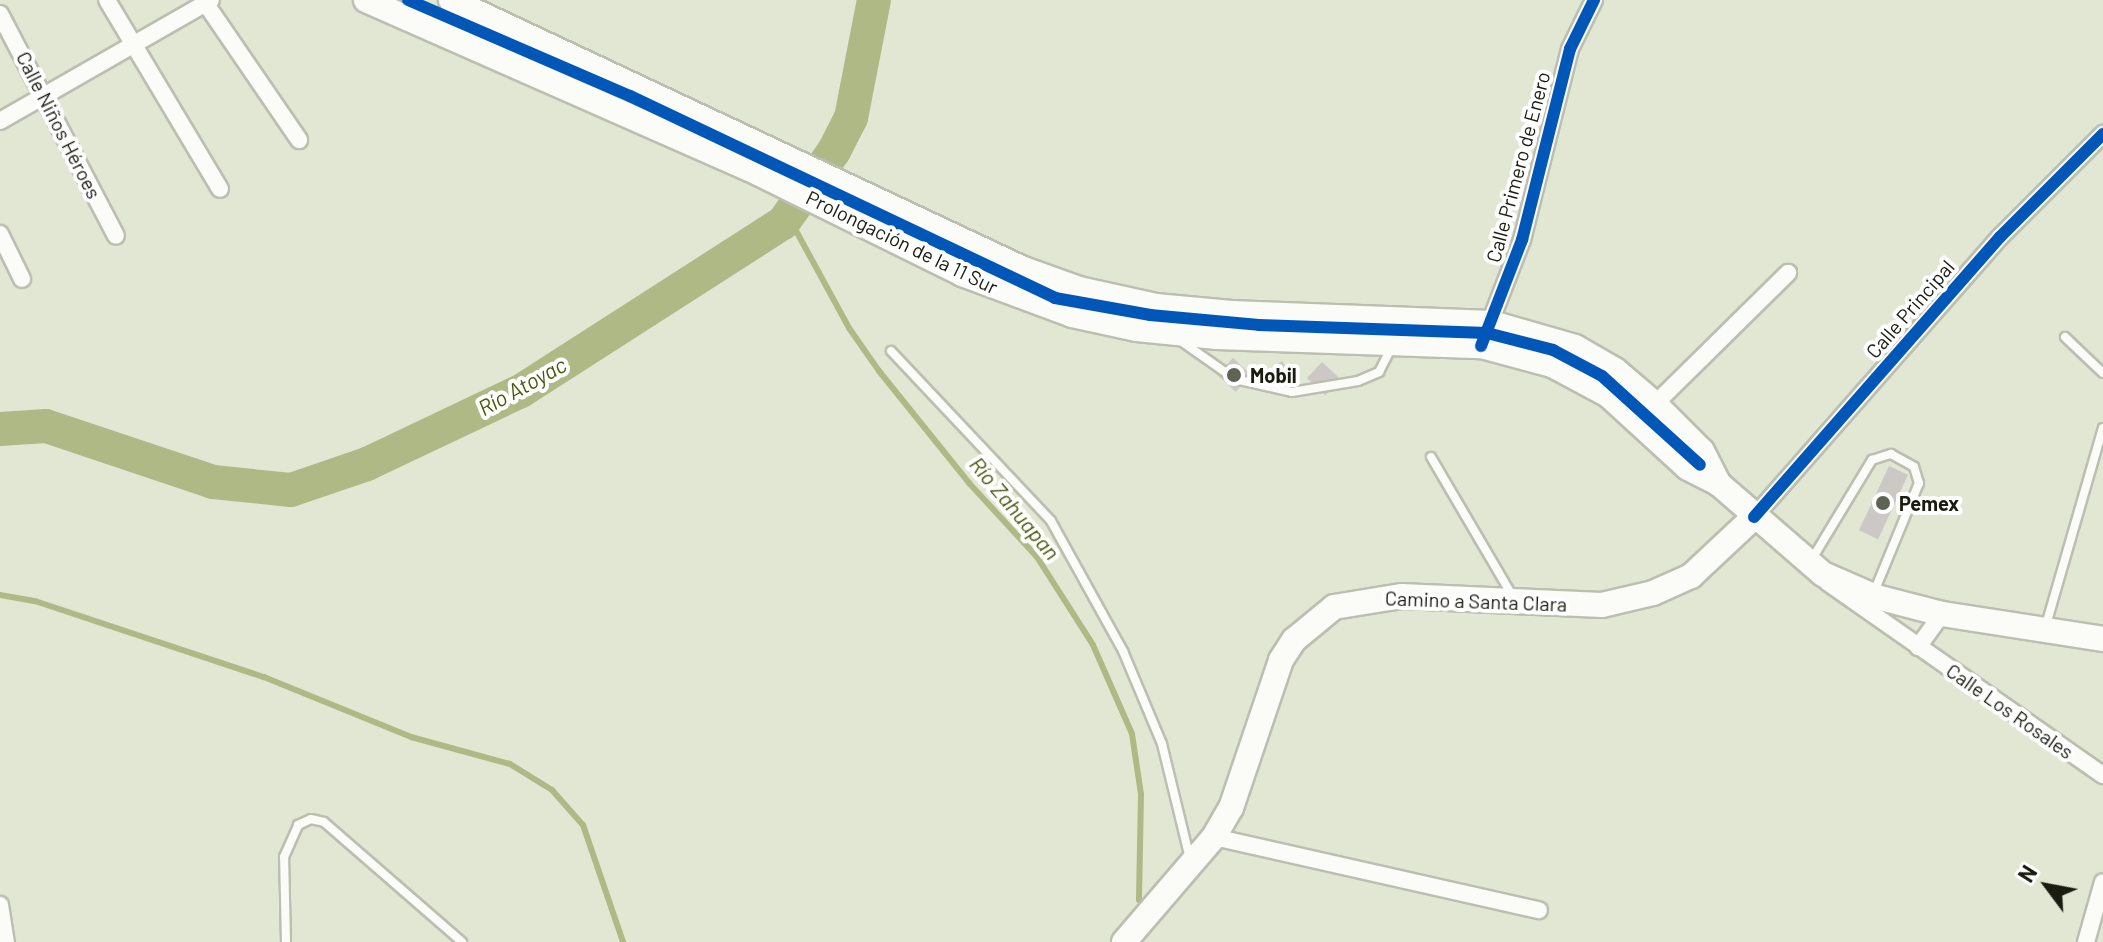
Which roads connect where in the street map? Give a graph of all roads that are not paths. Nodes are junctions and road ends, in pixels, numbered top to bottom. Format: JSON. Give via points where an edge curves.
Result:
{"nodes":[{"id":1,"x":107,"y":0,"type":"edge"},
{"id":2,"x":366,"y":0,"type":"edge"},
{"id":3,"x":451,"y":0,"type":"edge"},
{"id":4,"x":1594,"y":0,"type":"edge"},
{"id":5,"x":208,"y":2,"type":"edge"},
{"id":6,"x":0,"y":14,"type":"edge"},
{"id":7,"x":135,"y":41,"type":"junction"},
{"id":8,"x":47,"y":95,"type":"junction"},
{"id":9,"x":0,"y":121,"type":"edge"},
{"id":10,"x":2103,"y":134,"type":"edge"},
{"id":11,"x":299,"y":140,"type":"dead end"},
{"id":12,"x":220,"y":189,"type":"dead end"},
{"id":13,"x":0,"y":234,"type":"edge"},
{"id":14,"x":116,"y":236,"type":"dead end"},
{"id":15,"x":1788,"y":273,"type":"dead end"},
{"id":16,"x":22,"y":279,"type":"dead end"},
{"id":17,"x":1079,"y":289,"type":"junction"},
{"id":18,"x":1072,"y":315,"type":"junction"},
{"id":19,"x":1400,"y":319,"type":"junction"},
{"id":20,"x":1492,"y":323,"type":"junction"},
{"id":21,"x":1172,"y":333,"type":"junction"},
{"id":22,"x":2065,"y":337,"type":"dead end"},
{"id":23,"x":1394,"y":344,"type":"junction"},
{"id":24,"x":1481,"y":346,"type":"junction"},
{"id":25,"x":891,"y":351,"type":"dead end"},
{"id":26,"x":2103,"y":373,"type":"edge"},
{"id":27,"x":1655,"y":404,"type":"junction"},
{"id":28,"x":2103,"y":428,"type":"edge"},
{"id":29,"x":1431,"y":457,"type":"dead end"},
{"id":30,"x":1719,"y":484,"type":"junction"},
{"id":31,"x":1754,"y":517,"type":"junction"},
{"id":32,"x":1809,"y":565,"type":"junction"},
{"id":33,"x":1873,"y":596,"type":"junction"},
{"id":34,"x":1515,"y":601,"type":"junction"},
{"id":35,"x":1942,"y":614,"type":"junction"},
{"id":36,"x":2045,"y":630,"type":"junction"},
{"id":37,"x":2103,"y":639,"type":"edge"},
{"id":38,"x":1918,"y":647,"type":"junction"},
{"id":39,"x":2103,"y":775,"type":"edge"},
{"id":40,"x":1214,"y":837,"type":"junction"},
{"id":41,"x":1191,"y":864,"type":"junction"},
{"id":42,"x":2103,"y":882,"type":"edge"},
{"id":43,"x":0,"y":905,"type":"edge"},
{"id":44,"x":1539,"y":910,"type":"dead end"},
{"id":45,"x":6,"y":942,"type":"edge"},
{"id":46,"x":286,"y":942,"type":"edge"},
{"id":47,"x":462,"y":942,"type":"edge"},
{"id":48,"x":1124,"y":942,"type":"edge"},
{"id":49,"x":2086,"y":942,"type":"edge"}],
"edges":[{"from":1,"to":7,"type":"street"},
{"from":2,"to":18,"type":"main road","name":"Prolongación de la 11 Sur","via":[[623,113],[973,279]]},
{"from":3,"to":17,"type":"main road","name":"Prolongación de la 11 Sur","via":[[1021,268]]},
{"from":4,"to":20,"type":"street","name":"Calle Primero de Enero","via":[[1570,49],[1522,240]]},
{"from":5,"to":7,"type":"street"},
{"from":5,"to":11,"type":"street"},
{"from":6,"to":8,"type":"street","name":"Calle Niños Héroes"},
{"from":7,"to":8,"type":"street"},
{"from":7,"to":12,"type":"street"},
{"from":8,"to":9,"type":"street"},
{"from":8,"to":14,"type":"street","name":"Calle Niños Héroes"},
{"from":10,"to":31,"type":"street","name":"Calle Principal","via":[[2000,237]]},
{"from":13,"to":16,"type":"street"},
{"from":15,"to":27,"type":"street"},
{"from":17,"to":18,"type":"main road"},
{"from":17,"to":19,"type":"main road","name":"Prolongación de la 11 Sur","via":[[1156,306]]},
{"from":18,"to":21,"type":"main road","name":"Prolongación de la 11 Sur"},
{"from":19,"to":20,"type":"main road","name":"Prolongación de la 11 Sur"},
{"from":19,"to":23,"type":"lane"},
{"from":20,"to":24,"type":"street","name":"Calle Primero de Enero"},
{"from":20,"to":27,"type":"main road","name":"Prolongación de la 11 Sur","via":[[1575,347],[1615,370]]},
{"from":21,"to":23,"type":"main road","name":"Prolongación de la 11 Sur"},
{"from":21,"to":23,"type":"lane","via":[[1200,359],[1235,379],[1292,392],[1336,388],[1379,372]]},
{"from":22,"to":26,"type":"lane"},
{"from":23,"to":24,"type":"main road","name":"Prolongación de la 11 Sur"},
{"from":24,"to":30,"type":"main road","name":"Prolongación de la 11 Sur","via":[[1583,379],[1639,420],[1688,468]]},
{"from":25,"to":41,"type":"lane","via":[[1051,521],[1123,651],[1162,744]]},
{"from":27,"to":30,"type":"main road","name":"Prolongación de la 11 Sur","via":[[1702,451]]},
{"from":28,"to":36,"type":"lane"},
{"from":29,"to":34,"type":"lane"},
{"from":30,"to":31,"type":"main road","name":"Prolongación de la 11 Sur"},
{"from":31,"to":32,"type":"main road","name":"Prolongación de la 11 Sur"},
{"from":31,"to":34,"type":"main road","name":"Camino a Santa Clara","via":[[1691,576],[1653,593],[1602,605]]},
{"from":32,"to":33,"type":"main road","name":"Prolongación de la 11 Sur"},
{"from":32,"to":33,"type":"lane","via":[[1872,460],[1891,454],[1914,467],[1919,483]]},
{"from":32,"to":38,"type":"street","name":"Calle Los Rosales","via":[[1852,604]]},
{"from":33,"to":35,"type":"main road","name":"Prolongación de la 11 Sur"},
{"from":34,"to":40,"type":"main road","name":"Camino a Santa Clara","via":[[1362,599],[1334,607],[1311,623],[1294,640],[1271,682],[1243,774]]},
{"from":35,"to":36,"type":"main road","name":"Prolongación de la 11 Sur"},
{"from":35,"to":38,"type":"street"},
{"from":36,"to":37,"type":"main road","name":"Prolongación de la 11 Sur"},
{"from":38,"to":39,"type":"street","name":"Calle Los Rosales"},
{"from":40,"to":41,"type":"main road","name":"Camino a Santa Clara"},
{"from":40,"to":44,"type":"street"},
{"from":41,"to":48,"type":"main road","name":"Camino a Santa Clara"},
{"from":42,"to":49,"type":"street"},
{"from":43,"to":45,"type":"street"},
{"from":46,"to":47,"type":"lane","via":[[284,857],[298,825],[311,819],[324,822]]}]}
